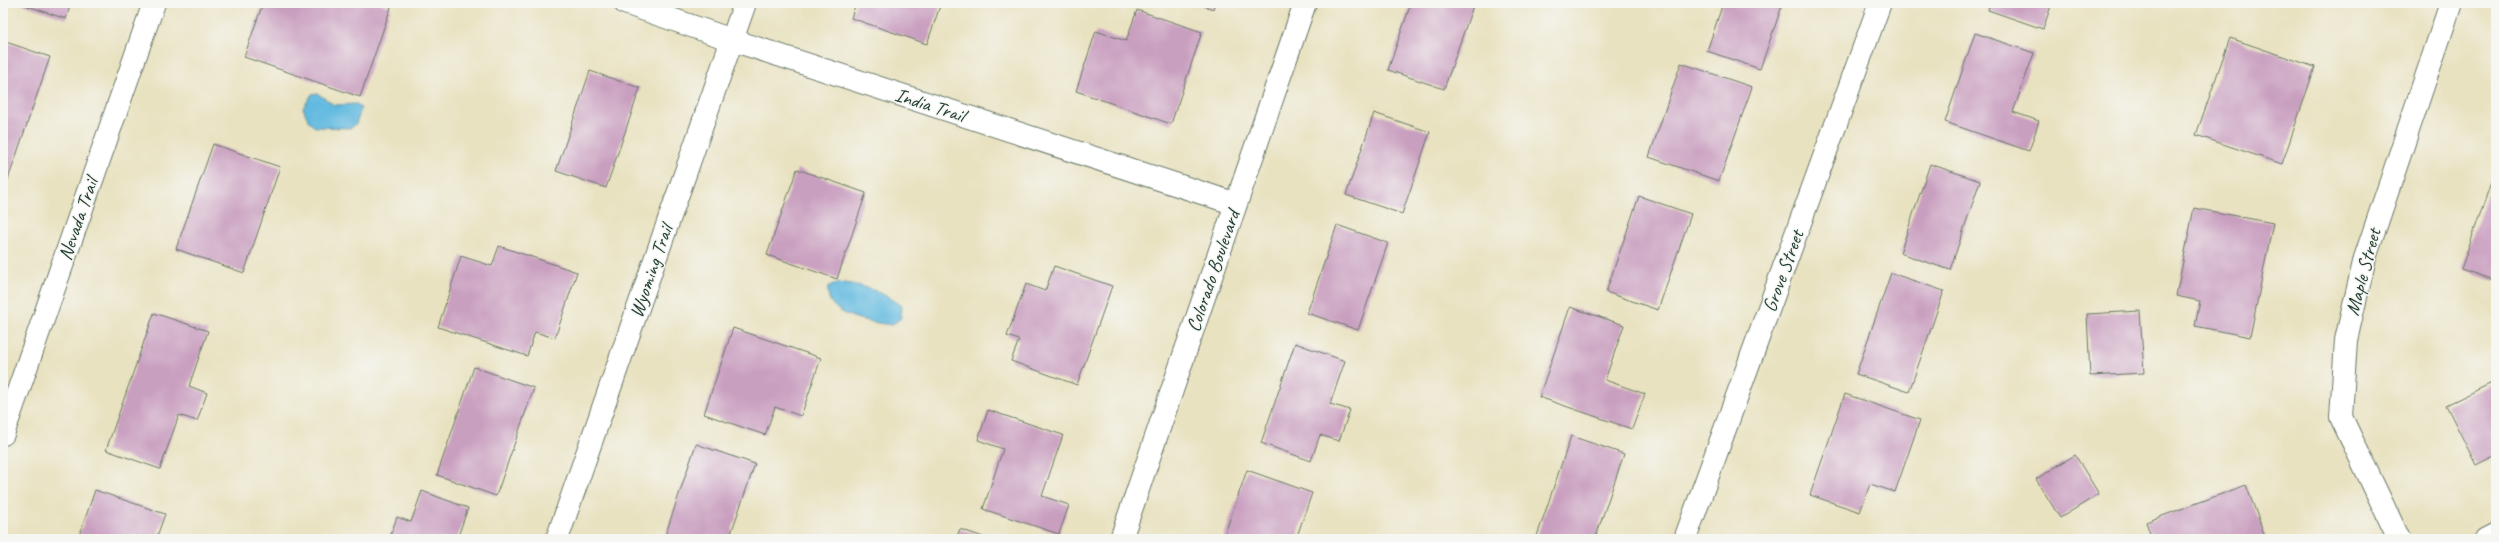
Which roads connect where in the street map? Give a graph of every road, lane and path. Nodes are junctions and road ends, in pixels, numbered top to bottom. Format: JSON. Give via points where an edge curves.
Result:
{"nodes":[{"id":1,"x":154,"y":3,"type":"edge"},
{"id":2,"x":625,"y":3,"type":"edge"},
{"id":3,"x":745,"y":3,"type":"edge"},
{"id":4,"x":1305,"y":3,"type":"edge"},
{"id":5,"x":1880,"y":3,"type":"edge"},
{"id":6,"x":2451,"y":3,"type":"edge"},
{"id":7,"x":732,"y":40,"type":"junction"},
{"id":8,"x":1236,"y":204,"type":"junction"},
{"id":9,"x":3,"y":434,"type":"edge"},
{"id":10,"x":2496,"y":534,"type":"edge"},
{"id":11,"x":557,"y":539,"type":"edge"},
{"id":12,"x":1120,"y":539,"type":"edge"},
{"id":13,"x":1685,"y":539,"type":"edge"},
{"id":14,"x":2399,"y":539,"type":"edge"},
{"id":15,"x":2486,"y":539,"type":"edge"}],
"edges":[{"from":1,"to":9,"type":"street","name":"Nevada Trail"},
{"from":2,"to":7,"type":"street","name":"India Trail"},
{"from":3,"to":7,"type":"street","name":"Wyoming Trail"},
{"from":4,"to":8,"type":"street","name":"Colorado Boulevard"},
{"from":5,"to":13,"type":"street","name":"Grove Street"},
{"from":6,"to":14,"type":"street","name":"Maple Street","via":[[2365,258],[2346,340],[2341,417]]},
{"from":7,"to":8,"type":"street","name":"India Trail"},
{"from":7,"to":11,"type":"street","name":"Wyoming Trail"},
{"from":8,"to":12,"type":"street","name":"Colorado Boulevard"},
{"from":10,"to":15,"type":"street"}]}
